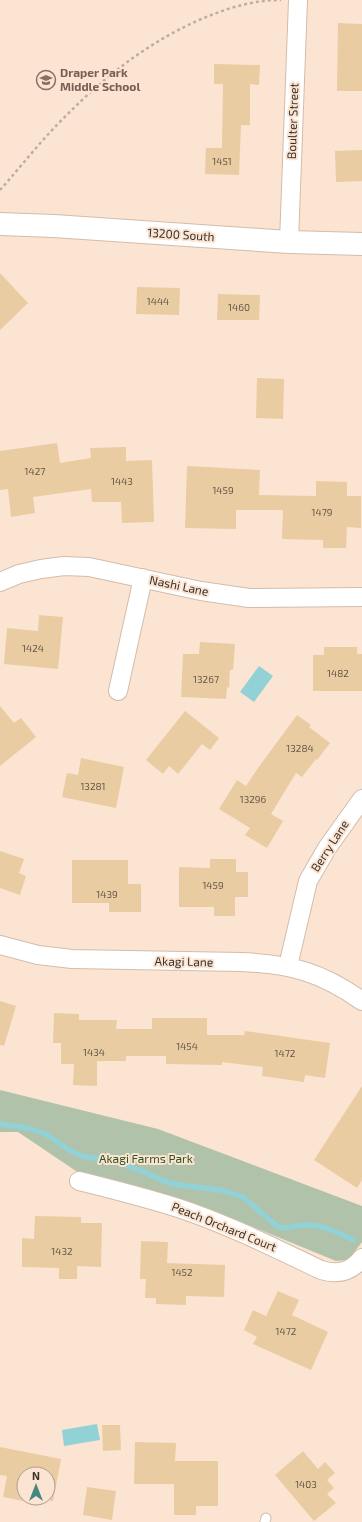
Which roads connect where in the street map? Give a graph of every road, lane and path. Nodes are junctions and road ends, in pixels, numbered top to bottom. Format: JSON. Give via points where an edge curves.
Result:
{"nodes":[{"id":1,"x":298,"y":0,"type":"edge"},
{"id":2,"x":0,"y":190,"type":"edge"},
{"id":3,"x":0,"y":224,"type":"edge"},
{"id":4,"x":289,"y":242,"type":"junction"},
{"id":5,"x":362,"y":244,"type":"edge"},
{"id":6,"x":143,"y":578,"type":"junction"},
{"id":7,"x":0,"y":582,"type":"edge"},
{"id":8,"x":362,"y":597,"type":"edge"},
{"id":9,"x":118,"y":691,"type":"dead end"},
{"id":10,"x":362,"y":799,"type":"edge"},
{"id":11,"x":0,"y":945,"type":"edge"},
{"id":12,"x":288,"y":966,"type":"junction"},
{"id":13,"x":362,"y":1001,"type":"edge"},
{"id":14,"x":79,"y":1181,"type":"dead end"},
{"id":15,"x":362,"y":1258,"type":"edge"}],
"edges":[{"from":1,"to":2,"type":"path","via":[[258,1],[238,5],[183,27],[157,41],[114,72],[84,98]]},
{"from":1,"to":4,"type":"street","name":"Boulter Street"},
{"from":3,"to":4,"type":"street","name":"13200 South"},
{"from":4,"to":5,"type":"street","name":"13200 South"},
{"from":6,"to":7,"type":"street","name":"Nashi Lane","via":[[89,567],[64,566],[19,574]]},
{"from":6,"to":8,"type":"street","name":"Nashi Lane","via":[[201,591],[249,598]]},
{"from":6,"to":9,"type":"street"},
{"from":10,"to":12,"type":"street","name":"Berry Lane","via":[[327,848],[308,881]]},
{"from":11,"to":12,"type":"street","name":"Akagi Lane","via":[[38,955],[72,960],[241,962]]},
{"from":12,"to":13,"type":"street","name":"Akagi Lane","via":[[312,973]]},
{"from":14,"to":15,"type":"street","name":"Peach Orchard Court","via":[[188,1211],[249,1235],[321,1270],[344,1272]]}]}
